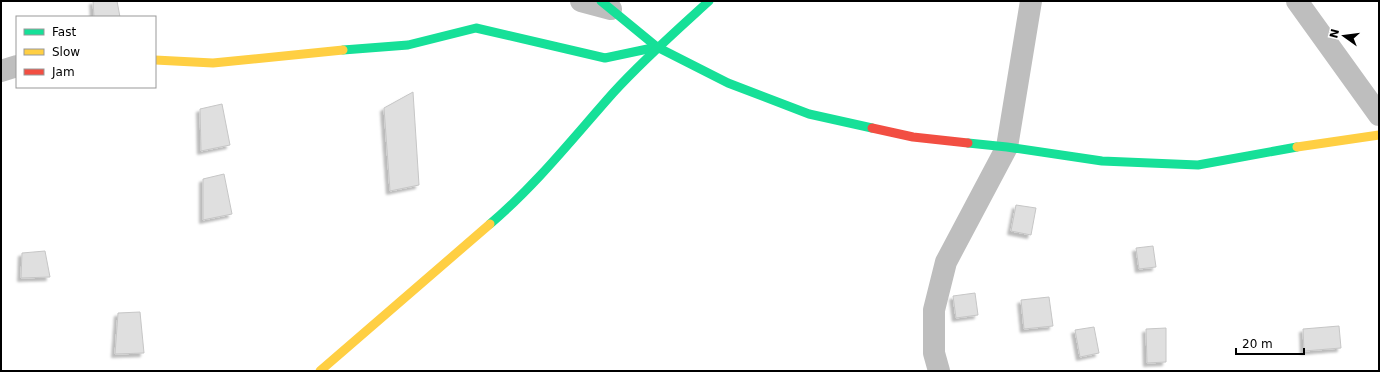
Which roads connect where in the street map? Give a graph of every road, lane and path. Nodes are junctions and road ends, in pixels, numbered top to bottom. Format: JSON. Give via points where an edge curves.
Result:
{"nodes":[{"id":1,"x":581,"y":1,"type":"edge"},
{"id":2,"x":709,"y":1,"type":"edge"},
{"id":3,"x":1031,"y":1,"type":"edge"},
{"id":4,"x":1297,"y":1,"type":"edge"},
{"id":5,"x":606,"y":5,"type":"edge"},
{"id":6,"x":657,"y":47,"type":"junction"},
{"id":7,"x":156,"y":60,"type":"edge"},
{"id":8,"x":16,"y":66,"type":"edge"},
{"id":9,"x":1,"y":71,"type":"edge"},
{"id":10,"x":1379,"y":114,"type":"edge"},
{"id":11,"x":1379,"y":135,"type":"edge"},
{"id":12,"x":1007,"y":147,"type":"junction"},
{"id":13,"x":320,"y":371,"type":"edge"},
{"id":14,"x":939,"y":371,"type":"edge"}],
"edges":[{"from":1,"to":5,"type":"street"},
{"from":2,"to":6,"type":"street"},
{"from":3,"to":12,"type":"street"},
{"from":4,"to":10,"type":"street"},
{"from":5,"to":6,"type":"street"},
{"from":6,"to":7,"type":"street","via":[[605,58],[476,28],[408,44],[213,63]]},
{"from":6,"to":12,"type":"street","via":[[728,83],[809,114],[913,137]]},
{"from":6,"to":13,"type":"street","via":[[535,181],[494,222]]},
{"from":8,"to":9,"type":"street"},
{"from":11,"to":12,"type":"street","via":[[1198,165],[1102,161]]},
{"from":12,"to":14,"type":"street","via":[[946,262],[934,310],[934,353]]}]}
